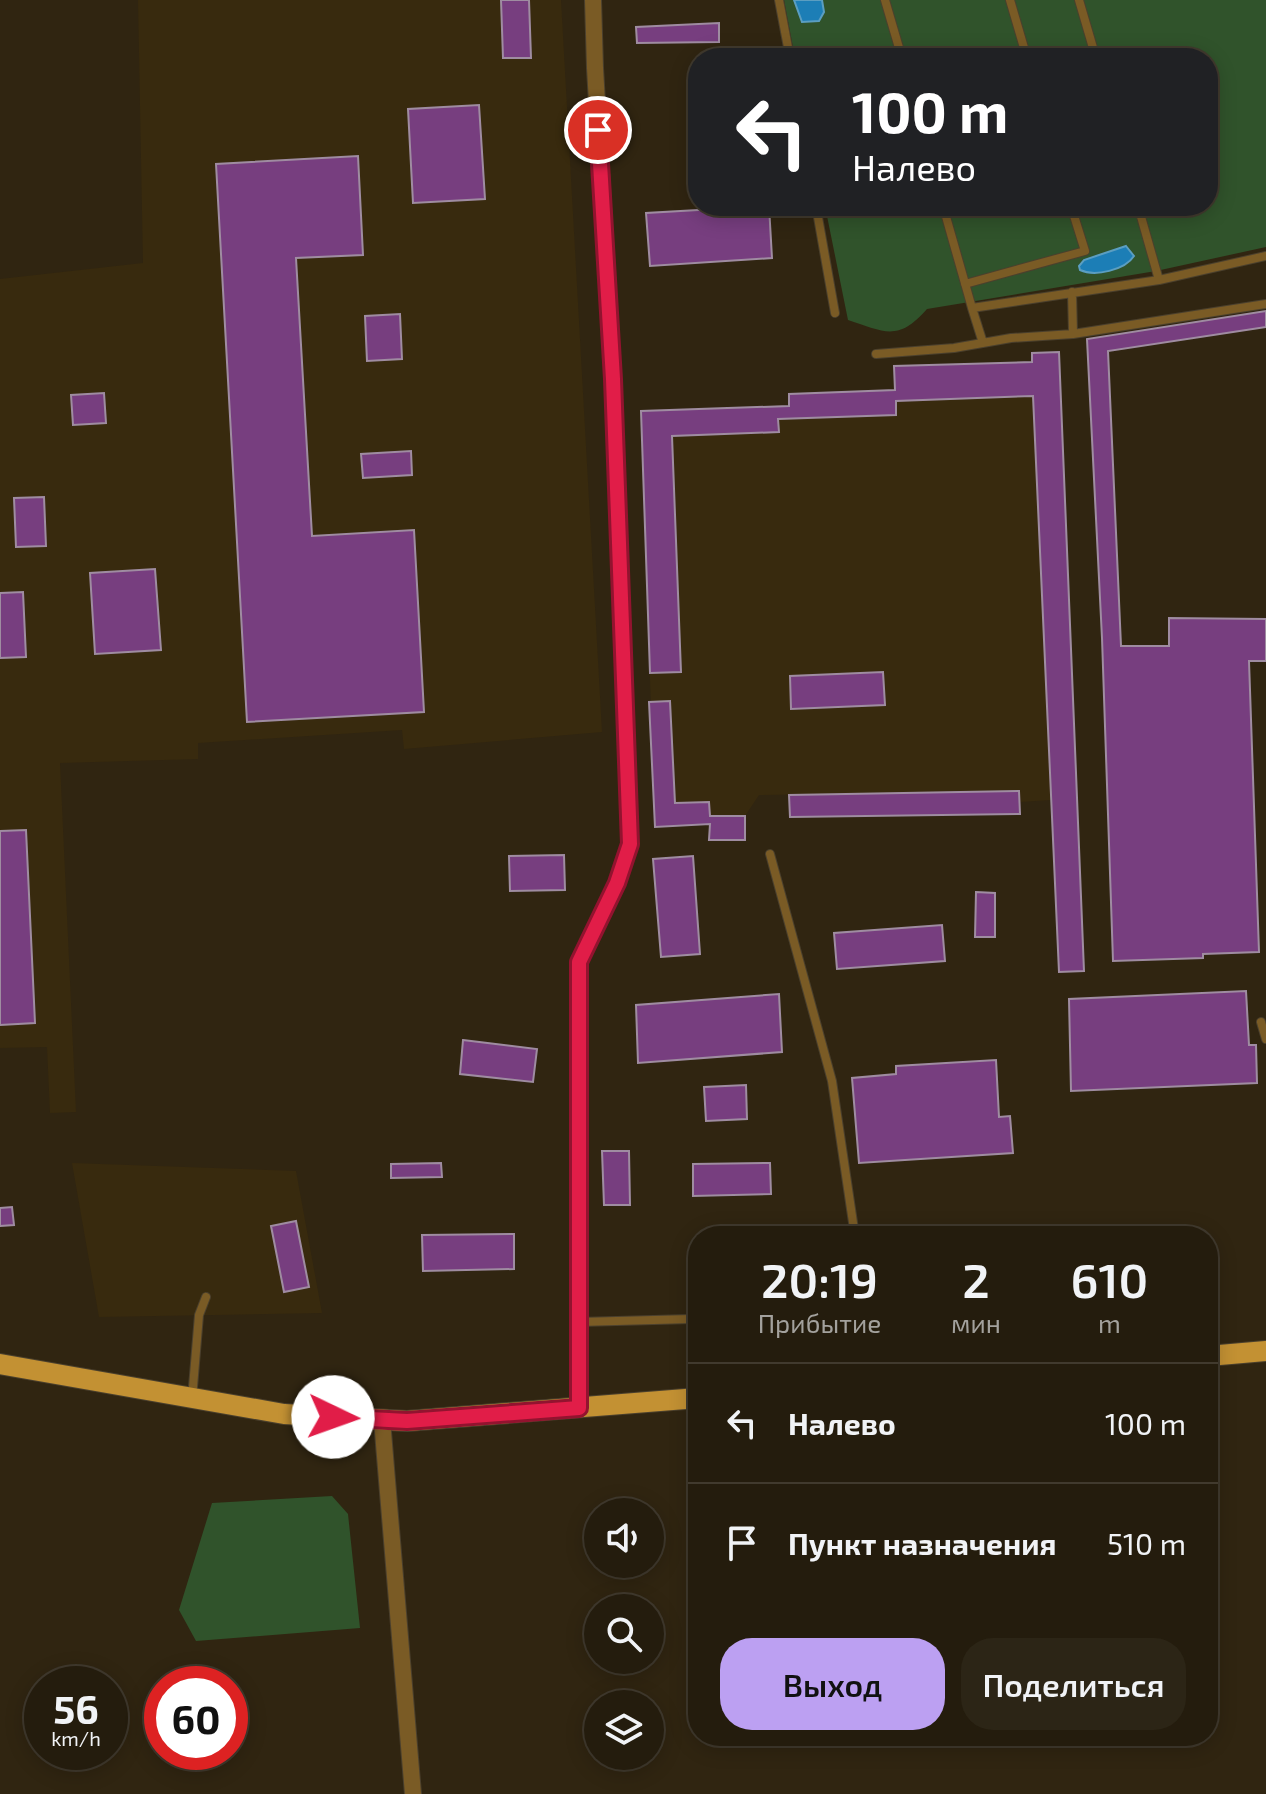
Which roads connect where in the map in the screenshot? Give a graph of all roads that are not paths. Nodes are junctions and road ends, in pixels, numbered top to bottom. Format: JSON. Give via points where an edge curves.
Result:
{"nodes":[{"id":1,"x":593,"y":0,"type":"edge"},
{"id":2,"x":779,"y":0,"type":"edge"},
{"id":3,"x":885,"y":0,"type":"edge"},
{"id":4,"x":1010,"y":0,"type":"edge"},
{"id":5,"x":1079,"y":0,"type":"edge"},
{"id":6,"x":788,"y":48,"type":"edge"},
{"id":7,"x":899,"y":48,"type":"edge"},
{"id":8,"x":1024,"y":48,"type":"edge"},
{"id":9,"x":1093,"y":48,"type":"edge"},
{"id":10,"x":818,"y":216,"type":"edge"},
{"id":11,"x":946,"y":216,"type":"edge"},
{"id":12,"x":1074,"y":216,"type":"edge"},
{"id":13,"x":1141,"y":216,"type":"edge"},
{"id":14,"x":1266,"y":256,"type":"edge"},
{"id":15,"x":1159,"y":280,"type":"junction"},
{"id":16,"x":965,"y":284,"type":"junction"},
{"id":17,"x":1072,"y":292,"type":"junction"},
{"id":18,"x":1266,"y":304,"type":"edge"},
{"id":19,"x":972,"y":308,"type":"junction"},
{"id":20,"x":835,"y":313,"type":"dead end"},
{"id":21,"x":1073,"y":334,"type":"junction"},
{"id":22,"x":983,"y":343,"type":"junction"},
{"id":23,"x":876,"y":354,"type":"dead end"},
{"id":24,"x":770,"y":854,"type":"dead end"},
{"id":25,"x":1261,"y":1022,"type":"dead end"},
{"id":26,"x":1266,"y":1039,"type":"edge"},
{"id":27,"x":854,"y":1226,"type":"edge"},
{"id":28,"x":206,"y":1297,"type":"dead end"},
{"id":29,"x":688,"y":1319,"type":"edge"},
{"id":30,"x":579,"y":1322,"type":"junction"},
{"id":31,"x":1266,"y":1351,"type":"edge"},
{"id":32,"x":1218,"y":1355,"type":"edge"},
{"id":33,"x":0,"y":1364,"type":"edge"},
{"id":34,"x":192,"y":1399,"type":"junction"},
{"id":35,"x":688,"y":1399,"type":"edge"},
{"id":36,"x":579,"y":1408,"type":"junction"},
{"id":37,"x":382,"y":1420,"type":"junction"},
{"id":38,"x":413,"y":1794,"type":"edge"}],
"edges":[{"from":1,"to":30,"type":"street","via":[[630,844],[579,962]]},
{"from":2,"to":6,"type":"lane"},
{"from":3,"to":7,"type":"lane"},
{"from":4,"to":8,"type":"lane"},
{"from":5,"to":9,"type":"lane"},
{"from":10,"to":20,"type":"lane"},
{"from":11,"to":16,"type":"lane"},
{"from":12,"to":16,"type":"lane","via":[[1085,251]]},
{"from":13,"to":15,"type":"lane"},
{"from":14,"to":15,"type":"lane"},
{"from":15,"to":17,"type":"lane"},
{"from":16,"to":19,"type":"lane"},
{"from":17,"to":19,"type":"lane"},
{"from":17,"to":21,"type":"lane"},
{"from":18,"to":21,"type":"lane"},
{"from":19,"to":22,"type":"lane"},
{"from":21,"to":22,"type":"lane"},
{"from":22,"to":23,"type":"lane"},
{"from":24,"to":27,"type":"lane","via":[[832,1081]]},
{"from":25,"to":26,"type":"lane"},
{"from":28,"to":34,"type":"lane","via":[[199,1315]]},
{"from":29,"to":30,"type":"lane"},
{"from":30,"to":36,"type":"street"},
{"from":31,"to":32,"type":"main road"},
{"from":33,"to":34,"type":"main road"},
{"from":34,"to":37,"type":"main road","via":[[284,1414]]},
{"from":35,"to":36,"type":"main road"},
{"from":36,"to":37,"type":"main road"},
{"from":37,"to":38,"type":"street"}]}
